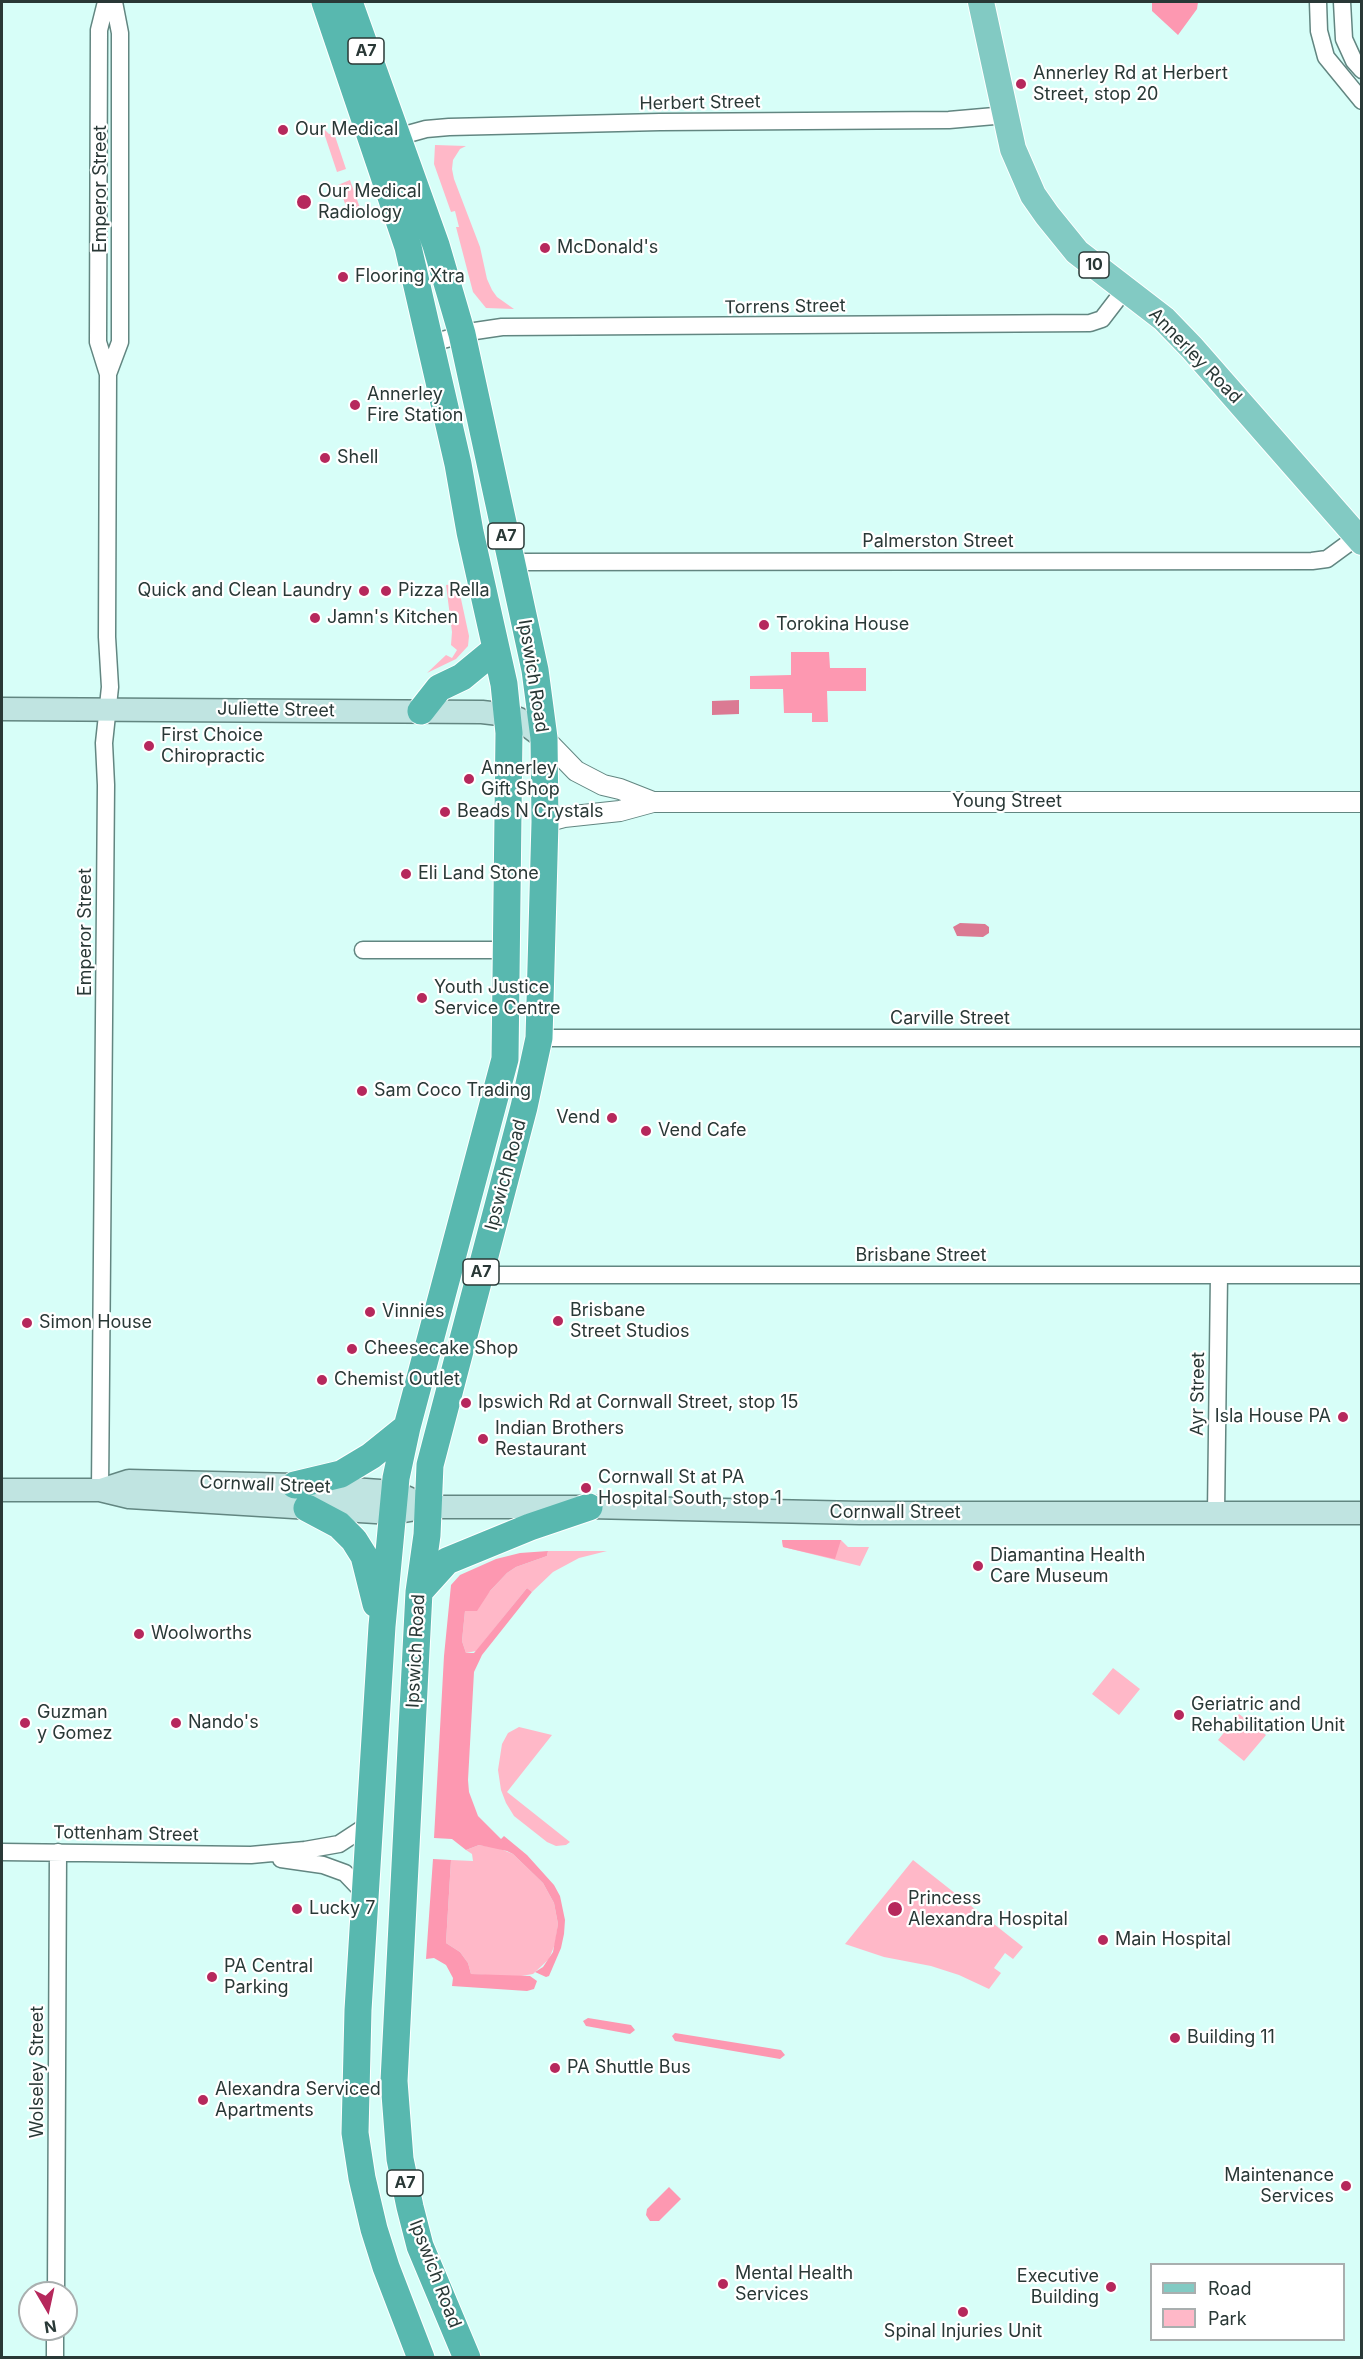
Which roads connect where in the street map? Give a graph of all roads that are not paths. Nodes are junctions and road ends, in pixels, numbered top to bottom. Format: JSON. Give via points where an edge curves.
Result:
{"nodes":[{"id":1,"x":106,"y":2,"type":"edge"},
{"id":2,"x":114,"y":2,"type":"edge"},
{"id":3,"x":325,"y":2,"type":"edge"},
{"id":4,"x":349,"y":2,"type":"edge"},
{"id":5,"x":981,"y":2,"type":"edge"},
{"id":6,"x":1318,"y":2,"type":"edge"},
{"id":7,"x":1342,"y":2,"type":"edge"},
{"id":8,"x":1362,"y":70,"type":"edge"},
{"id":9,"x":1362,"y":101,"type":"edge"},
{"id":10,"x":1006,"y":116,"type":"junction"},
{"id":11,"x":397,"y":137,"type":"junction"},
{"id":12,"x":1125,"y":289,"type":"junction"},
{"id":13,"x":462,"y":334,"type":"junction"},
{"id":14,"x":432,"y":343,"type":"junction"},
{"id":15,"x":108,"y":374,"type":"junction"},
{"id":16,"x":1359,"y":540,"type":"edge"},
{"id":17,"x":512,"y":562,"type":"junction"},
{"id":18,"x":496,"y":649,"type":"junction"},
{"id":19,"x":2,"y":709,"type":"edge"},
{"id":20,"x":107,"y":710,"type":"junction"},
{"id":21,"x":421,"y":711,"type":"junction"},
{"id":22,"x":508,"y":715,"type":"junction"},
{"id":23,"x":544,"y":738,"type":"junction"},
{"id":24,"x":652,"y":802,"type":"junction"},
{"id":25,"x":1362,"y":802,"type":"edge"},
{"id":26,"x":545,"y":822,"type":"junction"},
{"id":27,"x":363,"y":950,"type":"dead end"},
{"id":28,"x":507,"y":950,"type":"junction"},
{"id":29,"x":539,"y":1038,"type":"junction"},
{"id":30,"x":1362,"y":1038,"type":"edge"},
{"id":31,"x":480,"y":1275,"type":"junction"},
{"id":32,"x":1218,"y":1275,"type":"junction"},
{"id":33,"x":1362,"y":1275,"type":"edge"},
{"id":34,"x":406,"y":1427,"type":"junction"},
{"id":35,"x":2,"y":1490,"type":"edge"},
{"id":36,"x":100,"y":1490,"type":"junction"},
{"id":37,"x":301,"y":1497,"type":"junction"},
{"id":38,"x":393,"y":1502,"type":"junction"},
{"id":39,"x":428,"y":1507,"type":"junction"},
{"id":40,"x":588,"y":1507,"type":"junction"},
{"id":41,"x":1216,"y":1513,"type":"junction"},
{"id":42,"x":1362,"y":1513,"type":"edge"},
{"id":43,"x":419,"y":1592,"type":"junction"},
{"id":44,"x":382,"y":1626,"type":"junction"},
{"id":45,"x":371,"y":1823,"type":"junction"},
{"id":46,"x":2,"y":1852,"type":"edge"},
{"id":47,"x":58,"y":1852,"type":"junction"},
{"id":48,"x":251,"y":1855,"type":"junction"},
{"id":49,"x":366,"y":1895,"type":"junction"},
{"id":50,"x":56,"y":2281,"type":"edge"},
{"id":51,"x":56,"y":2341,"type":"edge"},
{"id":52,"x":55,"y":2358,"type":"edge"},
{"id":53,"x":421,"y":2358,"type":"edge"},
{"id":54,"x":467,"y":2358,"type":"edge"}],
"edges":[{"from":1,"to":15,"type":"street","name":"Emperor Street","via":[[99,30],[98,342]]},
{"from":2,"to":15,"type":"street","name":"Emperor Street","via":[[120,33],[120,342]]},
{"from":3,"to":14,"type":"highway","name":"Ipswich Road","number":"A7","via":[[404,231]]},
{"from":4,"to":11,"type":"highway","name":"Ipswich Road","number":"A7"},
{"from":5,"to":10,"type":"main road","name":"Annerley Road","number":"10"},
{"from":6,"to":9,"type":"street","via":[[1319,31],[1326,57]]},
{"from":7,"to":8,"type":"street","via":[[1344,39]]},
{"from":10,"to":11,"type":"street","name":"Herbert Street","via":[[449,127]]},
{"from":10,"to":12,"type":"main road","name":"Annerley Road","number":"10","via":[[1013,149],[1047,215],[1077,252]]},
{"from":11,"to":13,"type":"highway","name":"Ipswich Road","number":"A7","via":[[436,245]]},
{"from":12,"to":13,"type":"street","name":"Torrens Street","via":[[1102,319],[1090,323],[502,327]]},
{"from":12,"to":16,"type":"main road","name":"Annerley Road","number":"10","via":[[1164,319],[1192,348]]},
{"from":13,"to":14,"type":"street","name":"Torrens Street"},
{"from":13,"to":17,"type":"highway","name":"Ipswich Road","number":"A7"},
{"from":14,"to":18,"type":"highway","name":"Ipswich Road","number":"A7"},
{"from":15,"to":20,"type":"street","name":"Emperor Street"},
{"from":16,"to":17,"type":"street","name":"Palmerston Street","via":[[1327,559],[1312,561]]},
{"from":17,"to":23,"type":"highway","name":"Ipswich Road","number":"A7","via":[[535,670]]},
{"from":18,"to":21,"type":"highway","via":[[462,677],[439,688]]},
{"from":18,"to":22,"type":"highway","name":"Ipswich Road","number":"A7"},
{"from":19,"to":20,"type":"main road","name":"Juliette Street"},
{"from":20,"to":21,"type":"main road","name":"Juliette Street"},
{"from":20,"to":36,"type":"street","name":"Emperor Street"},
{"from":21,"to":22,"type":"main road","name":"Juliette Street"},
{"from":22,"to":23,"type":"main road","name":"Juliette Street"},
{"from":22,"to":28,"type":"highway","name":"Ipswich Road","number":"A7"},
{"from":23,"to":24,"type":"street","name":"Young Street","via":[[576,771]]},
{"from":23,"to":26,"type":"highway","name":"Ipswich Road","number":"A7"},
{"from":24,"to":25,"type":"street","name":"Young Street"},
{"from":24,"to":26,"type":"street","name":"Young Street"},
{"from":26,"to":29,"type":"highway","name":"Ipswich Road","number":"A7"},
{"from":27,"to":28,"type":"street"},
{"from":28,"to":34,"type":"highway","name":"Ipswich Road","number":"A7","via":[[502,1069]]},
{"from":29,"to":30,"type":"street","name":"Carville Street"},
{"from":29,"to":31,"type":"highway","name":"Ipswich Road","number":"A7"},
{"from":31,"to":32,"type":"street","name":"Brisbane Street"},
{"from":31,"to":39,"type":"highway","name":"Ipswich Road","number":"A7","via":[[430,1465]]},
{"from":32,"to":33,"type":"street","name":"Brisbane Street"},
{"from":32,"to":41,"type":"street","name":"Ayr Street"},
{"from":34,"to":37,"type":"highway","via":[[371,1456]]},
{"from":34,"to":38,"type":"highway","name":"Ipswich Road","number":"A7"},
{"from":35,"to":36,"type":"main road","name":"Cornwall Street"},
{"from":36,"to":37,"type":"main road","name":"Cornwall Street","via":[[129,1481]]},
{"from":37,"to":38,"type":"main road","name":"Cornwall Street"},
{"from":37,"to":44,"type":"highway","via":[[339,1525],[359,1548]]},
{"from":38,"to":39,"type":"main road","name":"Cornwall Street"},
{"from":38,"to":44,"type":"highway","name":"Ipswich Road","number":"A7"},
{"from":39,"to":40,"type":"main road","name":"Cornwall Street"},
{"from":39,"to":43,"type":"highway","name":"Ipswich Road","number":"A7"},
{"from":40,"to":41,"type":"main road","name":"Cornwall Street","via":[[860,1513]]},
{"from":40,"to":43,"type":"highway","via":[[447,1561]]},
{"from":41,"to":42,"type":"main road","name":"Cornwall Street"},
{"from":43,"to":54,"type":"highway","name":"Ipswich Road","number":"A7","via":[[394,2081],[400,2159],[420,2246]]},
{"from":44,"to":45,"type":"highway","name":"Ipswich Road","number":"A7"},
{"from":45,"to":48,"type":"street","name":"Tottenham Street","via":[[339,1845]]},
{"from":45,"to":49,"type":"highway","name":"Ipswich Road","number":"A7"},
{"from":46,"to":47,"type":"street","name":"Tottenham Street"},
{"from":47,"to":48,"type":"street","name":"Tottenham Street"},
{"from":47,"to":50,"type":"street","name":"Wolseley Street"},
{"from":48,"to":49,"type":"street","name":"Tottenham Street","via":[[345,1873]]},
{"from":49,"to":53,"type":"highway","name":"Ipswich Road","number":"A7","via":[[355,2133],[374,2229]]},
{"from":51,"to":52,"type":"street"}]}
